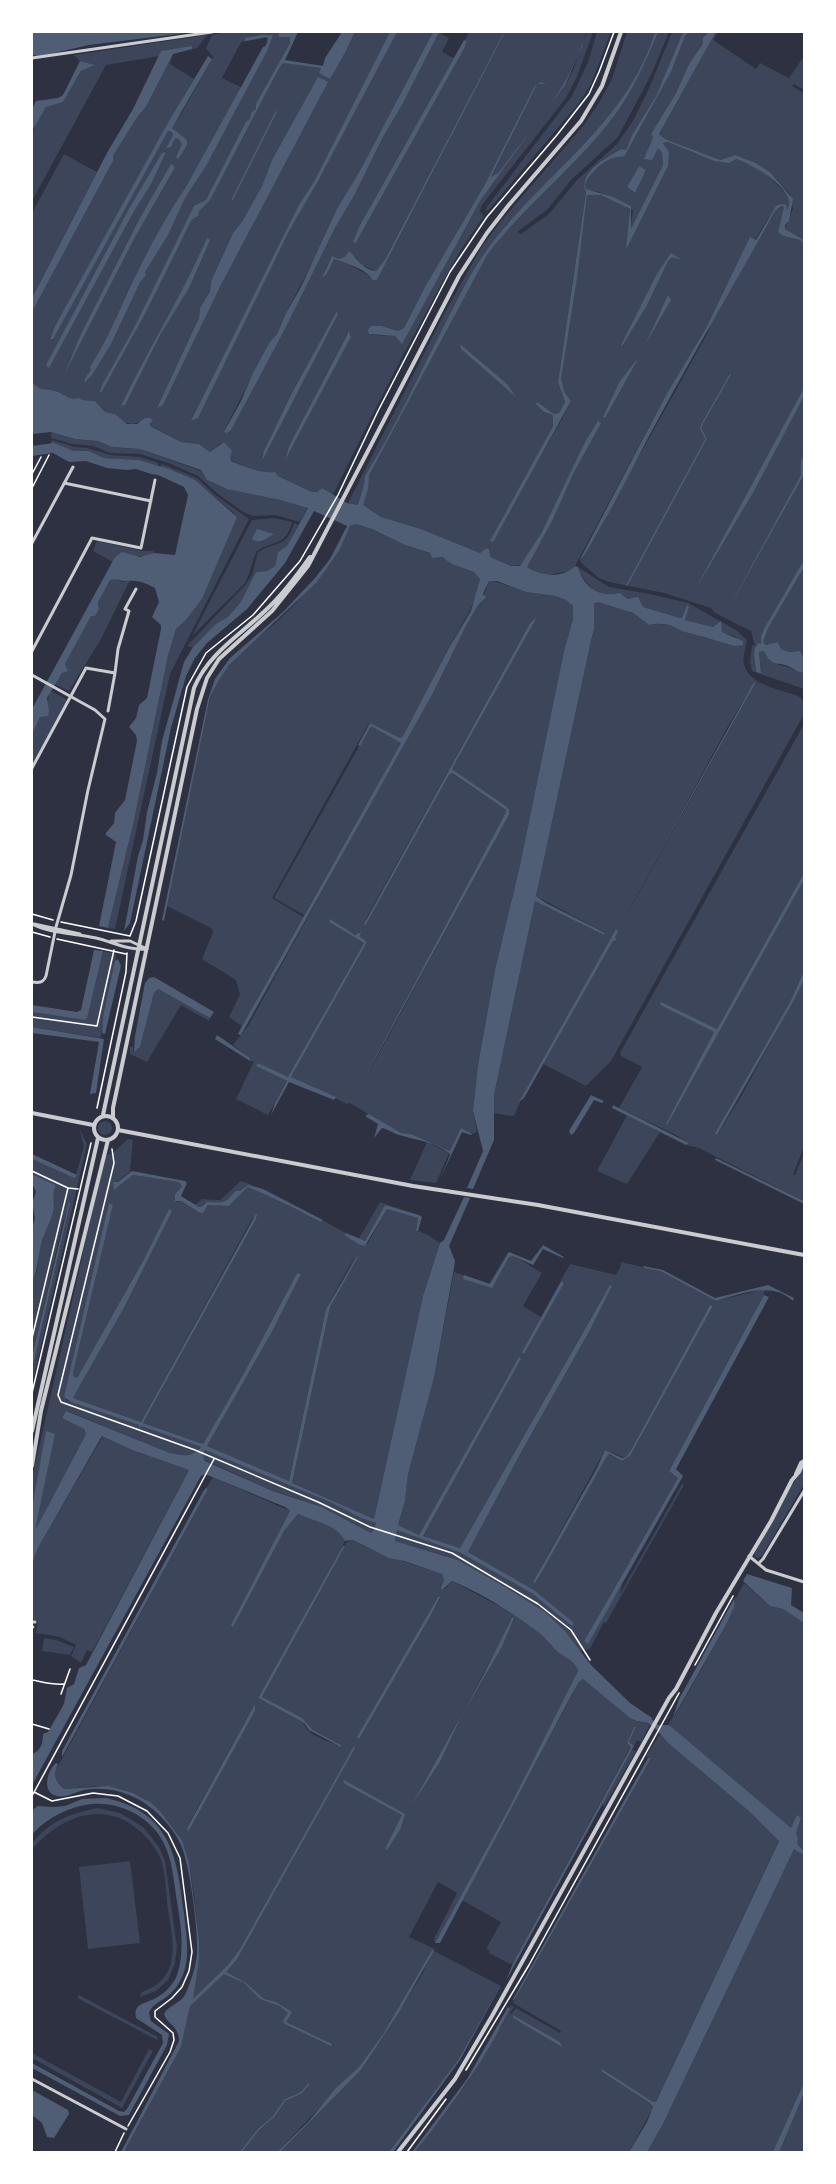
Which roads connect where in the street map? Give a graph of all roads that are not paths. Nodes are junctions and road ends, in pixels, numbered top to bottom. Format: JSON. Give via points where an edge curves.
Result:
{"nodes":[{"id":1,"x":212,"y":32,"type":"edge"},
{"id":2,"x":621,"y":32,"type":"edge"},
{"id":3,"x":32,"y":58,"type":"edge"},
{"id":4,"x":73,"y":467,"type":"dead end"},
{"id":5,"x":155,"y":480,"type":"dead end"},
{"id":6,"x":64,"y":483,"type":"junction"},
{"id":7,"x":151,"y":501,"type":"junction"},
{"id":8,"x":32,"y":543,"type":"edge"},
{"id":9,"x":318,"y":547,"type":"junction"},
{"id":10,"x":136,"y":589,"type":"dead end"},
{"id":11,"x":32,"y":651,"type":"edge"},
{"id":12,"x":115,"y":673,"type":"junction"},
{"id":13,"x":32,"y":675,"type":"edge"},
{"id":14,"x":71,"y":697,"type":"junction"},
{"id":15,"x":108,"y":711,"type":"dead end"},
{"id":16,"x":32,"y":768,"type":"edge"},
{"id":17,"x":32,"y":924,"type":"edge"},
{"id":18,"x":55,"y":929,"type":"junction"},
{"id":19,"x":111,"y":941,"type":"junction"},
{"id":20,"x":139,"y":944,"type":"junction"},
{"id":21,"x":147,"y":949,"type":"junction"},
{"id":22,"x":138,"y":950,"type":"junction"},
{"id":23,"x":32,"y":982,"type":"edge"},
{"id":24,"x":32,"y":1113,"type":"edge"},
{"id":25,"x":103,"y":1115,"type":"junction"},
{"id":26,"x":113,"y":1118,"type":"junction"},
{"id":27,"x":93,"y":1125,"type":"junction"},
{"id":28,"x":118,"y":1130,"type":"junction"},
{"id":29,"x":98,"y":1138,"type":"junction"},
{"id":30,"x":108,"y":1140,"type":"junction"},
{"id":31,"x":804,"y":1255,"type":"edge"},
{"id":32,"x":32,"y":1431,"type":"edge"},
{"id":33,"x":804,"y":1461,"type":"edge"},
{"id":34,"x":32,"y":1466,"type":"edge"},
{"id":35,"x":804,"y":1491,"type":"edge"},
{"id":36,"x":749,"y":1556,"type":"junction"},
{"id":37,"x":759,"y":1563,"type":"junction"},
{"id":38,"x":804,"y":1582,"type":"edge"},
{"id":39,"x":32,"y":2079,"type":"edge"},
{"id":40,"x":126,"y":2129,"type":"road end"},
{"id":41,"x":399,"y":2152,"type":"edge"}],
"edges":[{"from":1,"to":3,"type":"street"},
{"from":2,"to":9,"type":"street","via":[[602,86],[581,121],[508,206],[459,276]]},
{"from":4,"to":6,"type":"street"},
{"from":5,"to":7,"type":"street"},
{"from":6,"to":7,"type":"street"},
{"from":6,"to":8,"type":"street"},
{"from":7,"to":11,"type":"street","via":[[141,548],[92,538]]},
{"from":9,"to":20,"type":"street","via":[[269,608],[223,647],[198,680]]},
{"from":9,"to":21,"type":"street","via":[[290,590],[219,659],[204,685]]},
{"from":10,"to":12,"type":"street","via":[[125,609],[129,610]]},
{"from":12,"to":14,"type":"street","via":[[86,668]]},
{"from":12,"to":15,"type":"street"},
{"from":13,"to":14,"type":"street"},
{"from":14,"to":16,"type":"street"},
{"from":14,"to":18,"type":"street","via":[[105,719],[71,875]]},
{"from":17,"to":18,"type":"street"},
{"from":18,"to":19,"type":"street"},
{"from":18,"to":23,"type":"street","via":[[44,981]]},
{"from":19,"to":20,"type":"street"},
{"from":19,"to":22,"type":"street"},
{"from":20,"to":21,"type":"street"},
{"from":20,"to":22,"type":"street"},
{"from":21,"to":22,"type":"street"},
{"from":21,"to":26,"type":"street"},
{"from":22,"to":25,"type":"street"},
{"from":24,"to":27,"type":"street"},
{"from":25,"to":26,"type":"street"},
{"from":25,"to":27,"type":"street"},
{"from":26,"to":28,"type":"street"},
{"from":27,"to":29,"type":"street"},
{"from":28,"to":30,"type":"street"},
{"from":28,"to":31,"type":"street"},
{"from":29,"to":30,"type":"street"},
{"from":29,"to":32,"type":"street"},
{"from":30,"to":34,"type":"street","via":[[41,1411]]},
{"from":33,"to":36,"type":"street"},
{"from":35,"to":37,"type":"street"},
{"from":36,"to":37,"type":"street"},
{"from":36,"to":41,"type":"street","via":[[492,2016],[455,2079]]},
{"from":37,"to":38,"type":"street","via":[[768,1571]]},
{"from":39,"to":40,"type":"street"}]}
